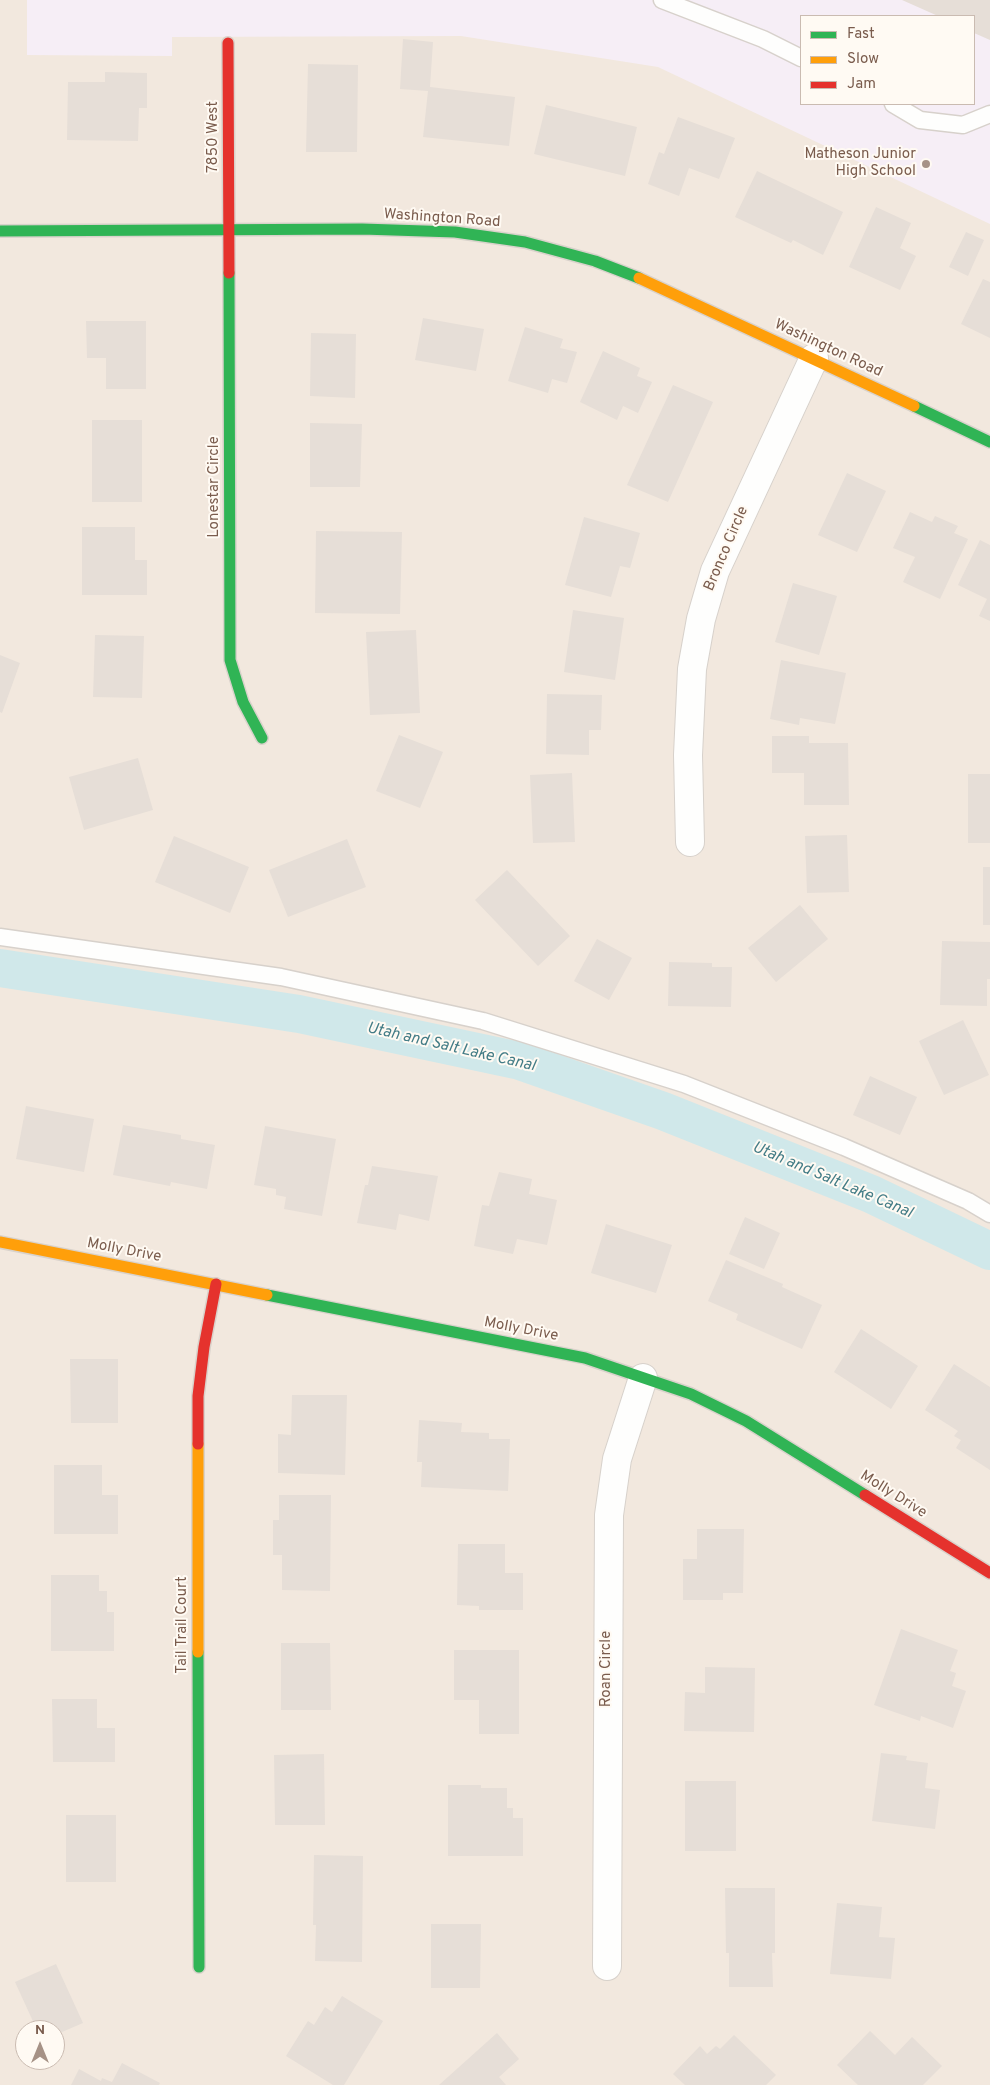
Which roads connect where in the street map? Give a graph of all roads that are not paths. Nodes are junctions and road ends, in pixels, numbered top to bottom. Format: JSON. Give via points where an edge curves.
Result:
{"nodes":[{"id":1,"x":662,"y":0,"type":"edge"},
{"id":2,"x":228,"y":43,"type":"dead end"},
{"id":3,"x":800,"y":58,"type":"edge"},
{"id":4,"x":894,"y":105,"type":"edge"},
{"id":5,"x":990,"y":114,"type":"edge"},
{"id":6,"x":229,"y":230,"type":"junction"},
{"id":7,"x":0,"y":232,"type":"edge"},
{"id":8,"x":814,"y":358,"type":"junction"},
{"id":9,"x":990,"y":442,"type":"edge"},
{"id":10,"x":262,"y":738,"type":"dead end"},
{"id":11,"x":690,"y":842,"type":"dead end"},
{"id":12,"x":0,"y":937,"type":"edge"},
{"id":13,"x":990,"y":1214,"type":"edge"},
{"id":14,"x":0,"y":1242,"type":"edge"},
{"id":15,"x":216,"y":1284,"type":"junction"},
{"id":16,"x":643,"y":1378,"type":"junction"},
{"id":17,"x":990,"y":1573,"type":"edge"},
{"id":18,"x":607,"y":1966,"type":"dead end"},
{"id":19,"x":199,"y":1967,"type":"dead end"}],
"edges":[{"from":1,"to":3,"type":"lane","via":[[763,39]]},
{"from":2,"to":6,"type":"street","name":"7850 West"},
{"from":4,"to":5,"type":"lane","via":[[920,120],[963,125]]},
{"from":6,"to":7,"type":"street","name":"Washington Road"},
{"from":6,"to":8,"type":"street","name":"Washington Road","via":[[456,232],[525,242],[595,261],[661,287]]},
{"from":6,"to":10,"type":"street","name":"Lonestar Circle","via":[[230,660],[243,702]]},
{"from":8,"to":9,"type":"street","name":"Washington Road"},
{"from":8,"to":11,"type":"street","name":"Bronco Circle","via":[[715,571],[701,618],[691,678],[688,755]]},
{"from":12,"to":13,"type":"lane","via":[[280,977],[483,1021],[693,1088],[844,1147],[968,1201]]},
{"from":14,"to":15,"type":"street","name":"Molly Drive"},
{"from":15,"to":16,"type":"street","name":"Molly Drive","via":[[585,1358]]},
{"from":15,"to":19,"type":"street","name":"Tail Trail Court","via":[[198,1396]]},
{"from":16,"to":17,"type":"street","name":"Molly Drive","via":[[691,1394],[746,1421]]},
{"from":16,"to":18,"type":"street","name":"Roan Circle","via":[[617,1458],[609,1514]]}]}
